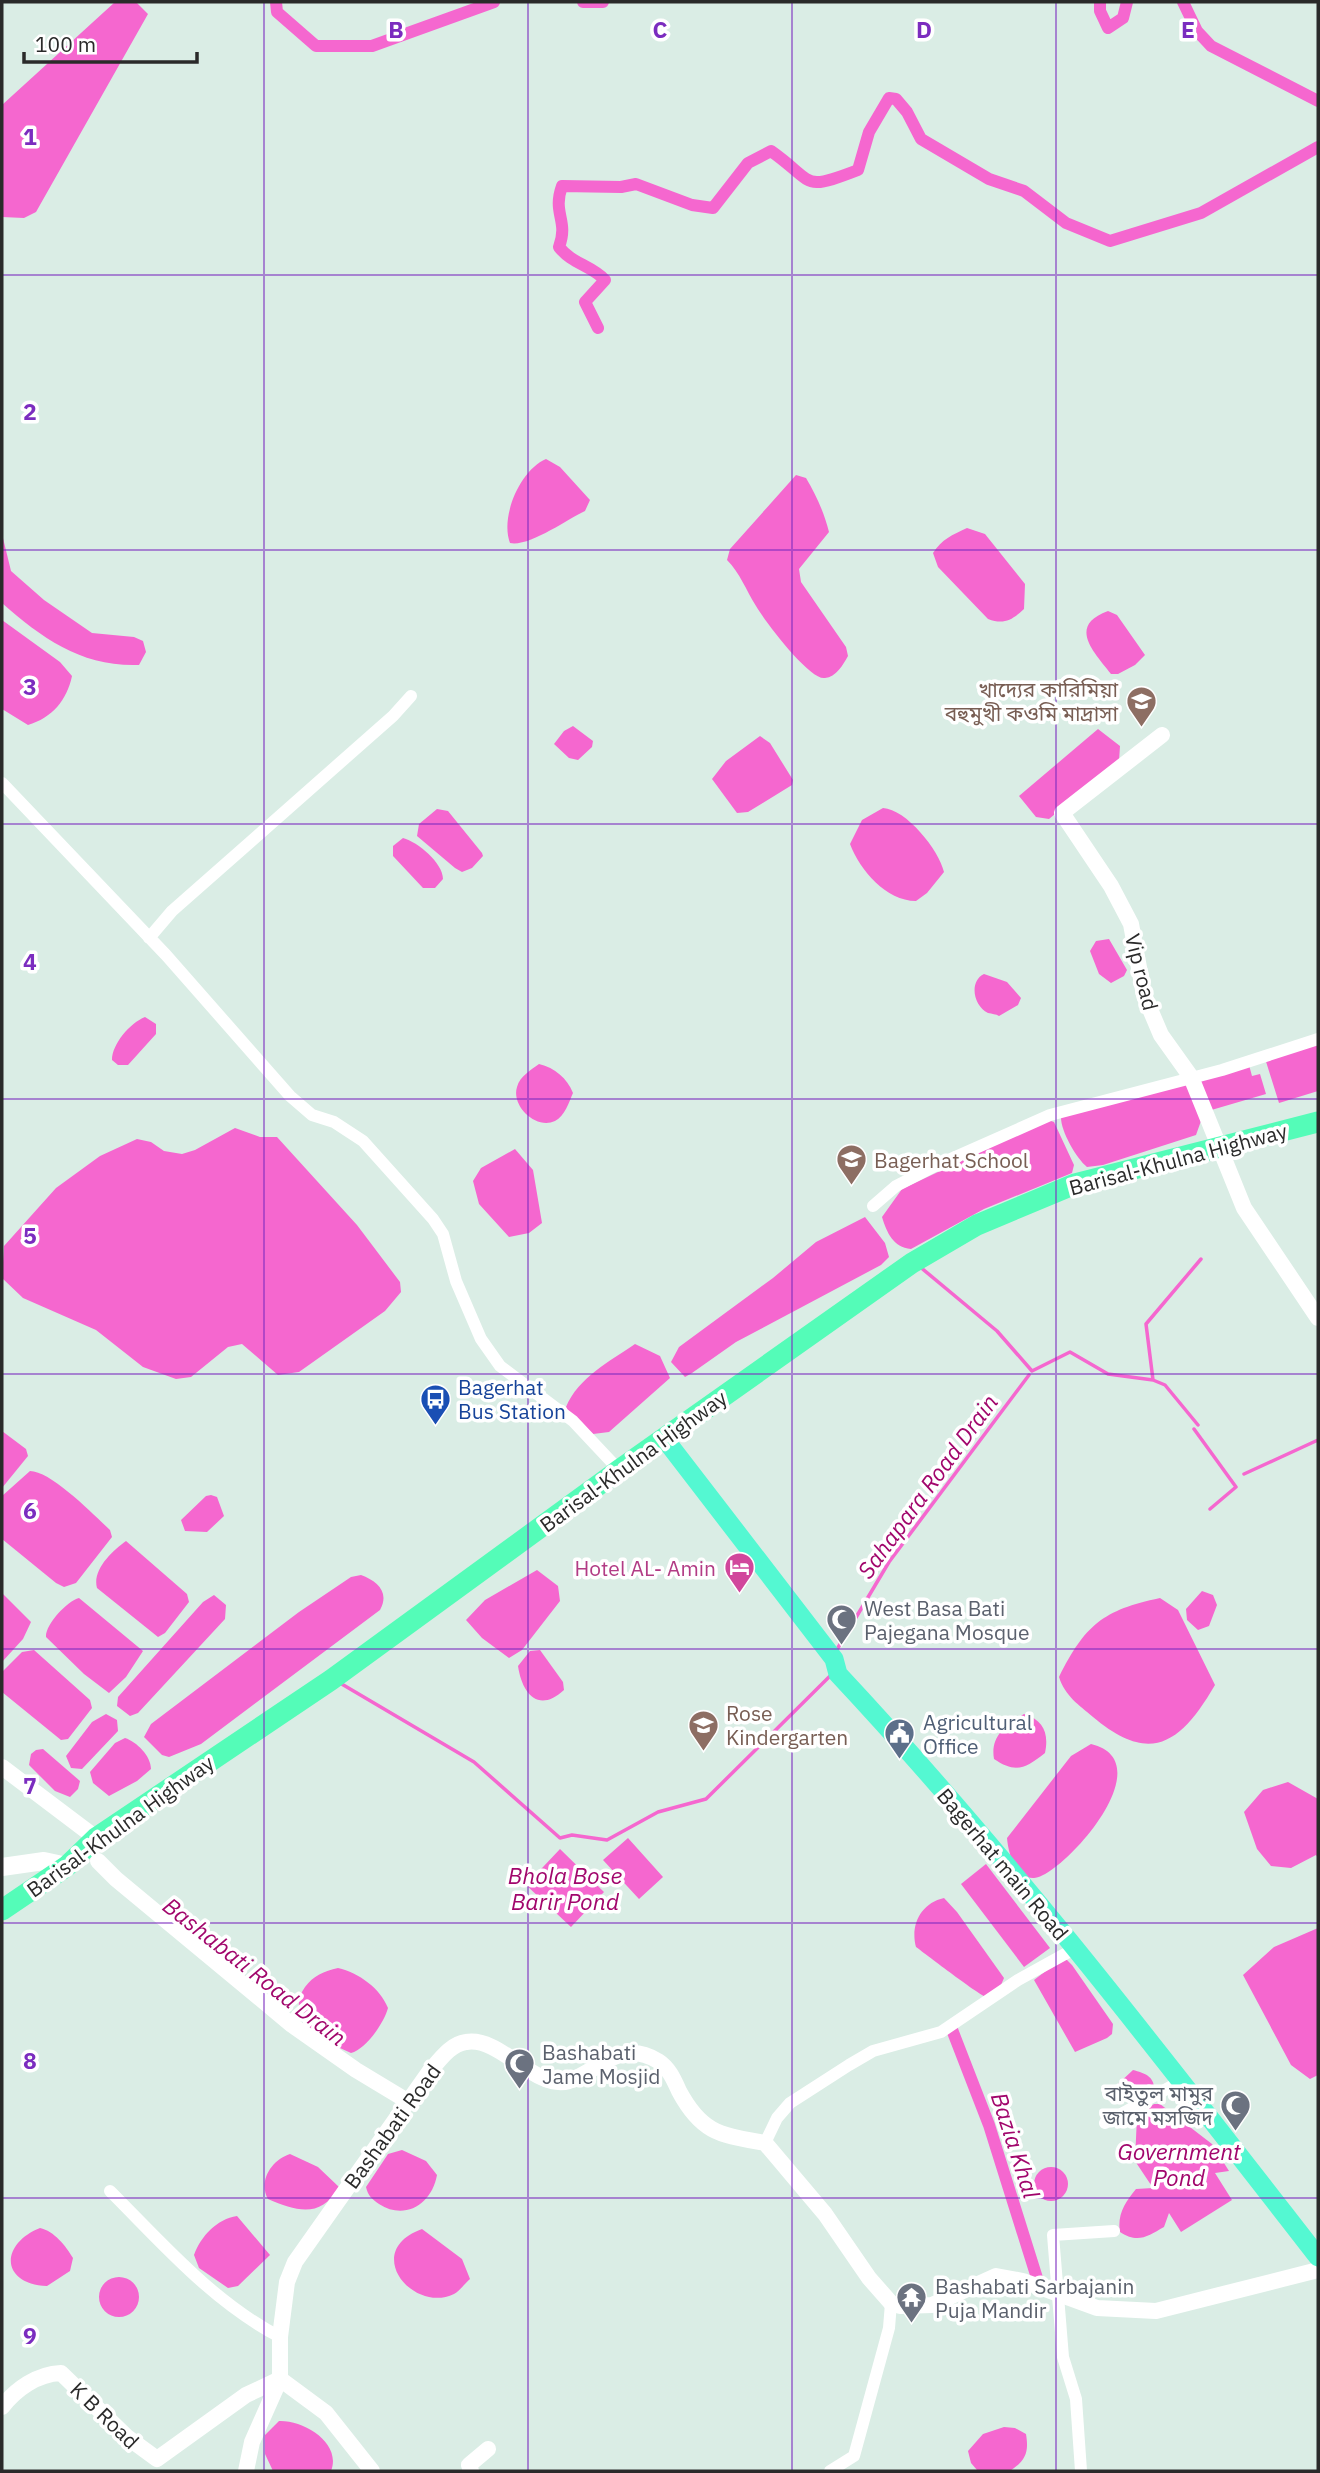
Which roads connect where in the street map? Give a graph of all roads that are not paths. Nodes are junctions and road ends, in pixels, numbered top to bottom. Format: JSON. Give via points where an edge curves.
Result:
{"nodes":[{"id":1,"x":411,"y":696,"type":"dead end"},
{"id":2,"x":1162,"y":735,"type":"dead end"},
{"id":3,"x":2,"y":783,"type":"edge"},
{"id":4,"x":149,"y":938,"type":"junction"},
{"id":5,"x":1318,"y":1039,"type":"edge"},
{"id":6,"x":1191,"y":1077,"type":"junction"},
{"id":7,"x":1318,"y":1122,"type":"edge"},
{"id":8,"x":1218,"y":1146,"type":"junction"},
{"id":9,"x":873,"y":1206,"type":"dead end"},
{"id":10,"x":1318,"y":1318,"type":"edge"},
{"id":11,"x":664,"y":1438,"type":"junction"},
{"id":12,"x":619,"y":1470,"type":"junction"},
{"id":13,"x":2,"y":1767,"type":"edge"},
{"id":14,"x":96,"y":1838,"type":"junction"},
{"id":15,"x":98,"y":1861,"type":"dead end"},
{"id":16,"x":67,"y":1866,"type":"junction"},
{"id":17,"x":2,"y":1867,"type":"edge"},
{"id":18,"x":2,"y":1910,"type":"edge"},
{"id":19,"x":1074,"y":1949,"type":"junction"},
{"id":20,"x":1181,"y":2081,"type":"junction"},
{"id":21,"x":410,"y":2102,"type":"junction"},
{"id":22,"x":1105,"y":2123,"type":"dead end"},
{"id":23,"x":765,"y":2143,"type":"junction"},
{"id":24,"x":110,"y":2192,"type":"dead end"},
{"id":25,"x":1114,"y":2231,"type":"dead end"},
{"id":26,"x":1318,"y":2257,"type":"edge"},
{"id":27,"x":1318,"y":2270,"type":"edge"},
{"id":28,"x":1053,"y":2292,"type":"junction"},
{"id":29,"x":891,"y":2303,"type":"junction"},
{"id":30,"x":280,"y":2337,"type":"junction"},
{"id":31,"x":280,"y":2379,"type":"junction"},
{"id":32,"x":2,"y":2407,"type":"edge"},
{"id":33,"x":488,"y":2449,"type":"dead end"},
{"id":34,"x":246,"y":2471,"type":"edge"},
{"id":35,"x":372,"y":2471,"type":"edge"},
{"id":36,"x":471,"y":2471,"type":"edge"},
{"id":37,"x":830,"y":2471,"type":"edge"},
{"id":38,"x":1081,"y":2471,"type":"edge"}],
"edges":[{"from":1,"to":4,"type":"street","via":[[172,911]]},
{"from":2,"to":6,"type":"street","name":"Vip road","via":[[1062,813],[1131,924],[1144,995],[1161,1035]]},
{"from":3,"to":4,"type":"street"},
{"from":4,"to":12,"type":"street","via":[[290,1096],[312,1115],[334,1122],[363,1141],[433,1219],[443,1234],[456,1281],[481,1339],[500,1366],[573,1422]]},
{"from":5,"to":6,"type":"street"},
{"from":6,"to":8,"type":"street","name":"Vip road"},
{"from":6,"to":9,"type":"street","via":[[1012,1129],[896,1186]]},
{"from":7,"to":8,"type":"highway","name":"Barisal-Khulna Highway"},
{"from":8,"to":10,"type":"street","name":"Vip road","via":[[1244,1208]]},
{"from":8,"to":11,"type":"highway","name":"Barisal-Khulna Highway","via":[[1074,1184],[977,1225],[880,1283]]},
{"from":11,"to":12,"type":"highway","name":"Barisal-Khulna Highway"},
{"from":11,"to":19,"type":"main road","name":"Bagerhat main Road","via":[[834,1659],[838,1674]]},
{"from":12,"to":14,"type":"highway","name":"Barisal-Khulna Highway","via":[[331,1680]]},
{"from":13,"to":14,"type":"street"},
{"from":14,"to":16,"type":"highway","name":"Barisal-Khulna Highway"},
{"from":15,"to":21,"type":"street","via":[[292,2025]]},
{"from":16,"to":17,"type":"main road","via":[[44,1861]]},
{"from":16,"to":18,"type":"highway","name":"Barisal-Khulna Highway"},
{"from":19,"to":20,"type":"main road","name":"Bagerhat main Road"},
{"from":19,"to":23,"type":"street","via":[[941,2032],[873,2051],[849,2065],[790,2104]]},
{"from":20,"to":22,"type":"street"},
{"from":20,"to":26,"type":"main road","name":"Bagerhat main Road"},
{"from":21,"to":23,"type":"street","name":"Bashabati Road","via":[[448,2051],[465,2042],[483,2043],[548,2080],[568,2081],[608,2057],[634,2054],[657,2060],[669,2072],[701,2123],[724,2137]]},
{"from":21,"to":30,"type":"street","name":"Bashabati Road","via":[[295,2262],[287,2282]]},
{"from":23,"to":29,"type":"street"},
{"from":24,"to":30,"type":"street","via":[[214,2292]]},
{"from":25,"to":28,"type":"street","via":[[1053,2235]]},
{"from":27,"to":28,"type":"street","via":[[1156,2311],[1097,2308]]},
{"from":28,"to":29,"type":"street","via":[[996,2276],[932,2305]]},
{"from":28,"to":38,"type":"street","via":[[1078,2412]]},
{"from":29,"to":37,"type":"street","via":[[889,2328],[854,2456]]},
{"from":30,"to":31,"type":"street","name":"Bashabati Road"},
{"from":31,"to":32,"type":"street","name":"K B Road","via":[[246,2395],[157,2459],[127,2437],[61,2373],[46,2373]]},
{"from":31,"to":34,"type":"street","name":"Bashabati Road","via":[[252,2442]]},
{"from":31,"to":35,"type":"street","via":[[326,2413]]},
{"from":33,"to":36,"type":"street","via":[[469,2465]]}]}
